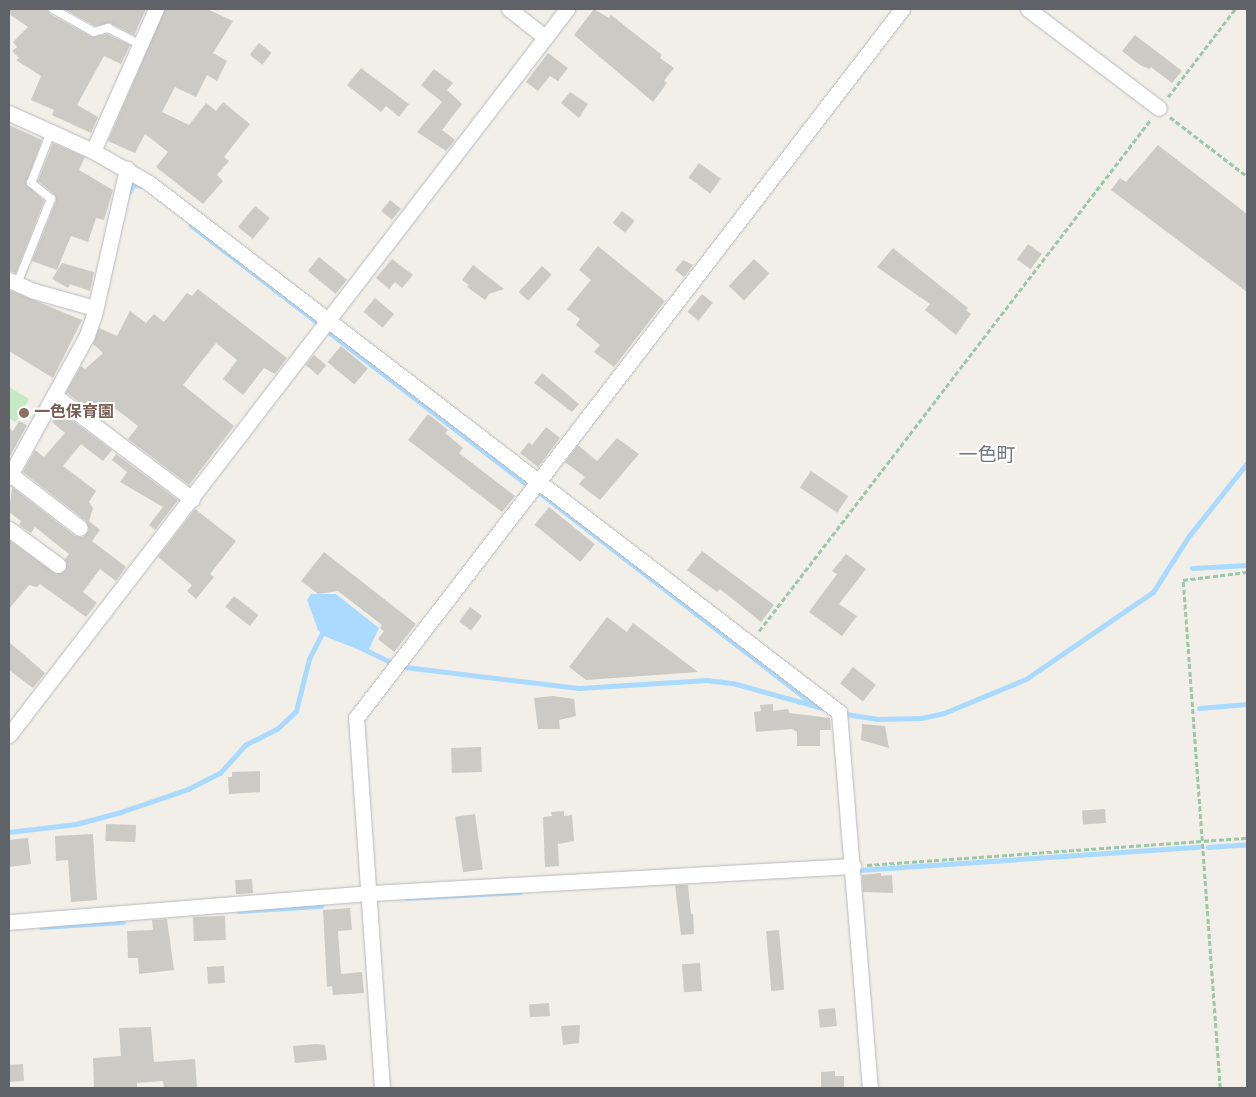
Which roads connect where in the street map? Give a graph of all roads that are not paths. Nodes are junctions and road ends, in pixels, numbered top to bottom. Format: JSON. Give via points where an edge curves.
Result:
{"nodes":[{"id":1,"x":54,"y":9,"type":"edge"},
{"id":2,"x":156,"y":9,"type":"edge"},
{"id":3,"x":509,"y":9,"type":"edge"},
{"id":4,"x":567,"y":9,"type":"edge"},
{"id":5,"x":902,"y":9,"type":"edge"},
{"id":6,"x":1028,"y":9,"type":"edge"},
{"id":7,"x":545,"y":37,"type":"junction"},
{"id":8,"x":140,"y":44,"type":"junction"},
{"id":9,"x":1159,"y":108,"type":"road end"},
{"id":10,"x":9,"y":113,"type":"edge"},
{"id":11,"x":51,"y":132,"type":"junction"},
{"id":12,"x":93,"y":151,"type":"junction"},
{"id":13,"x":127,"y":169,"type":"junction"},
{"id":14,"x":13,"y":282,"type":"edge"},
{"id":15,"x":96,"y":308,"type":"junction"},
{"id":16,"x":329,"y":321,"type":"junction"},
{"id":17,"x":54,"y":395,"type":"junction"},
{"id":18,"x":10,"y":476,"type":"edge"},
{"id":19,"x":537,"y":483,"type":"junction"},
{"id":20,"x":192,"y":498,"type":"junction"},
{"id":21,"x":80,"y":528,"type":"dead end"},
{"id":22,"x":9,"y":529,"type":"edge"},
{"id":23,"x":58,"y":565,"type":"dead end"},
{"id":24,"x":9,"y":735,"type":"edge"},
{"id":25,"x":853,"y":866,"type":"junction"},
{"id":26,"x":370,"y":893,"type":"junction"},
{"id":27,"x":9,"y":922,"type":"edge"},
{"id":28,"x":382,"y":1088,"type":"edge"},
{"id":29,"x":870,"y":1088,"type":"edge"}],
"edges":[{"from":1,"to":8,"type":"lane","via":[[94,32],[108,28]]},
{"from":2,"to":8,"type":"street"},
{"from":3,"to":7,"type":"street"},
{"from":4,"to":7,"type":"street"},
{"from":5,"to":19,"type":"street"},
{"from":6,"to":9,"type":"street"},
{"from":7,"to":16,"type":"street"},
{"from":8,"to":12,"type":"street"},
{"from":10,"to":11,"type":"street"},
{"from":11,"to":12,"type":"street"},
{"from":11,"to":14,"type":"lane","via":[[31,183],[51,199]]},
{"from":12,"to":13,"type":"street"},
{"from":13,"to":15,"type":"street"},
{"from":13,"to":16,"type":"street"},
{"from":14,"to":15,"type":"street"},
{"from":15,"to":17,"type":"street","via":[[83,342]]},
{"from":16,"to":19,"type":"street"},
{"from":16,"to":20,"type":"street"},
{"from":17,"to":18,"type":"street"},
{"from":17,"to":20,"type":"street"},
{"from":18,"to":21,"type":"street"},
{"from":19,"to":25,"type":"street","via":[[839,712]]},
{"from":19,"to":26,"type":"street","via":[[356,718]]},
{"from":20,"to":24,"type":"street"},
{"from":22,"to":23,"type":"street"},
{"from":25,"to":26,"type":"street"},
{"from":25,"to":29,"type":"street"},
{"from":26,"to":27,"type":"street"},
{"from":26,"to":28,"type":"street"}]}
